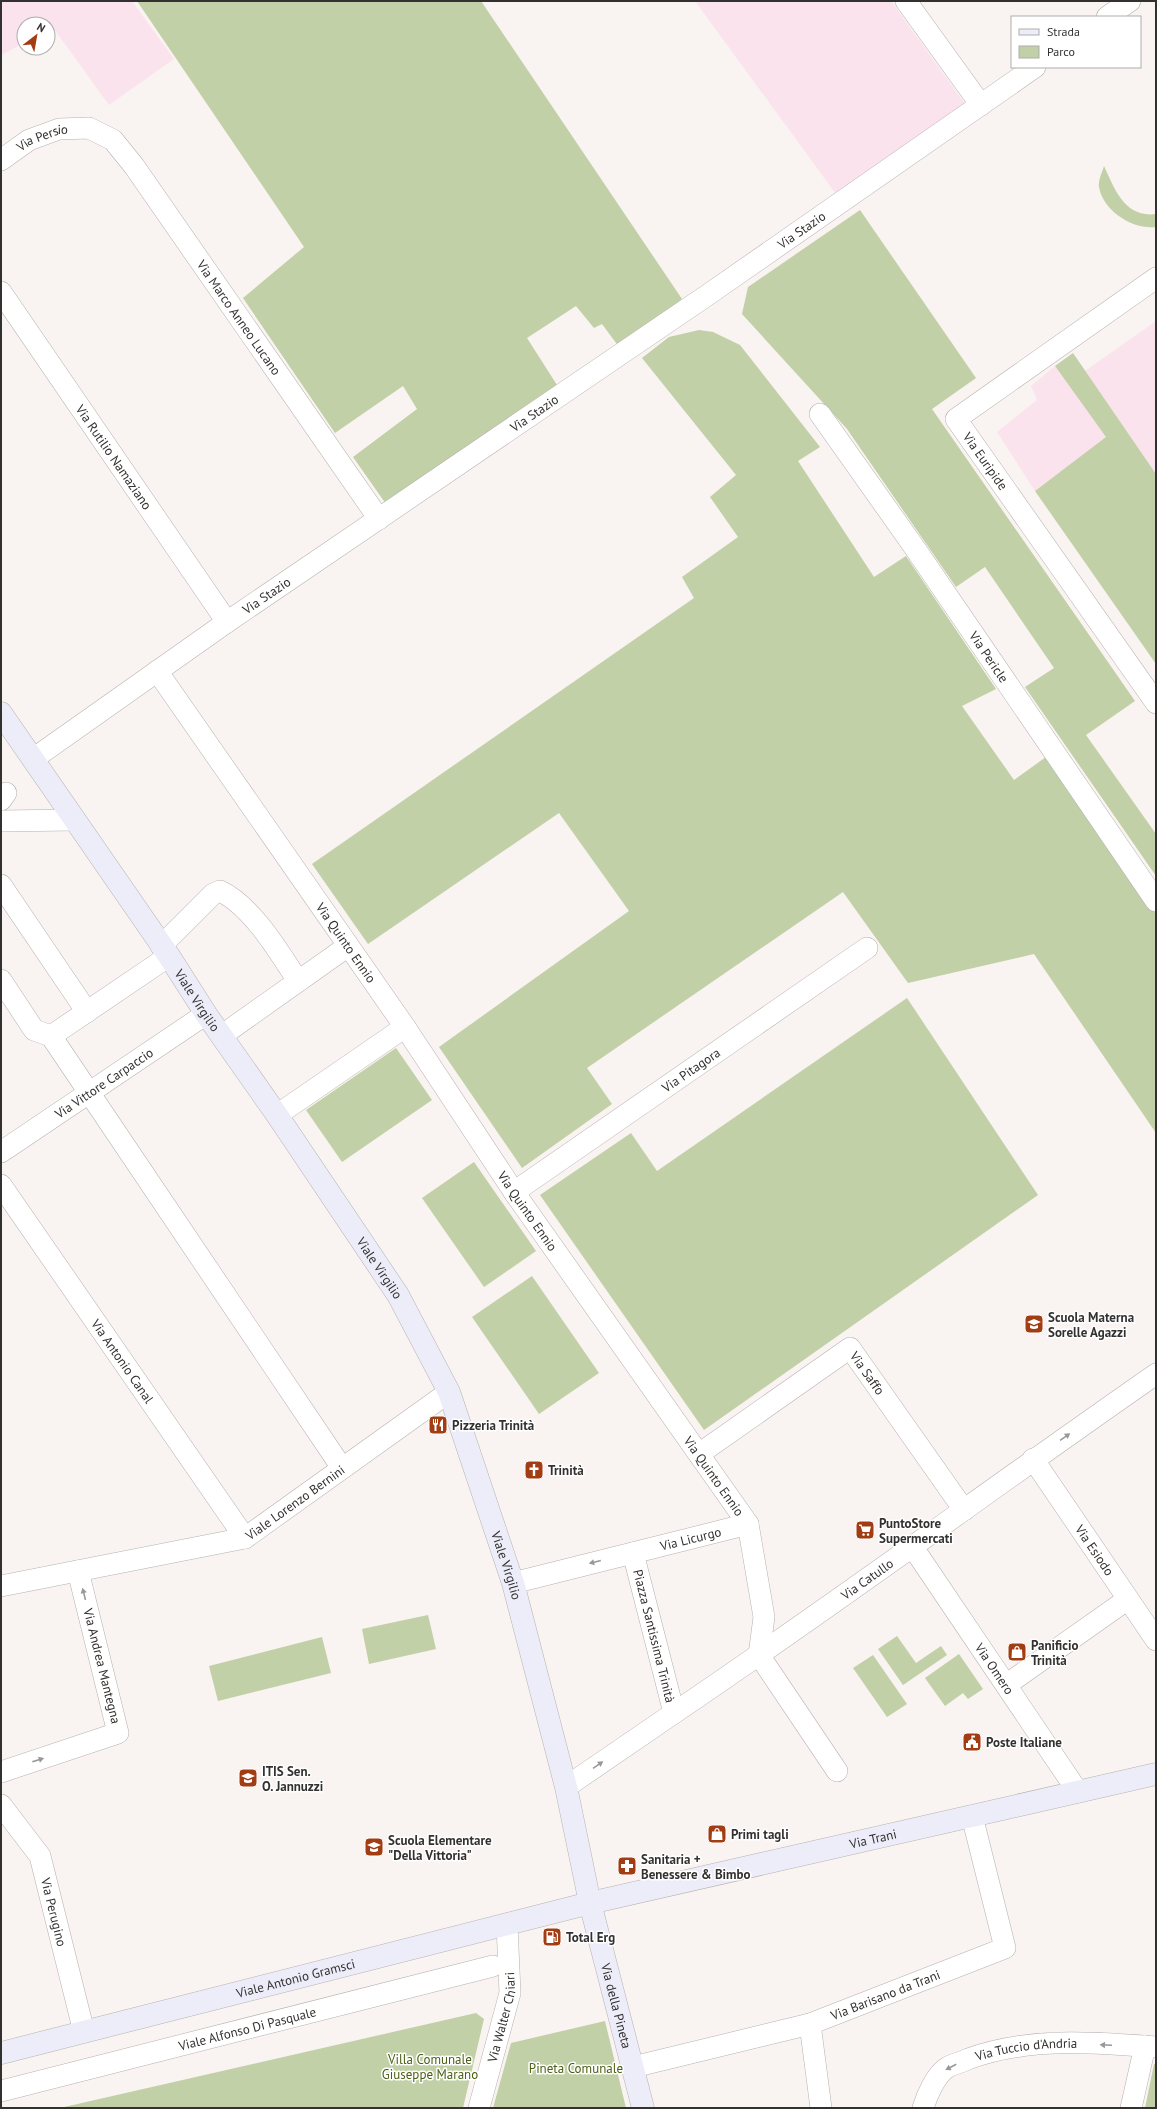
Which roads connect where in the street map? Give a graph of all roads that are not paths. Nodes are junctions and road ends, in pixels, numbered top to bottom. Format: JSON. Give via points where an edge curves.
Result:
{"nodes":[{"id":1,"x":906,"y":1,"type":"edge"},
{"id":2,"x":1130,"y":1,"type":"edge"},
{"id":3,"x":1108,"y":16,"type":"edge"},
{"id":4,"x":1034,"y":68,"type":"edge"},
{"id":5,"x":981,"y":104,"type":"junction"},
{"id":6,"x":89,"y":128,"type":"joint"},
{"id":7,"x":1,"y":160,"type":"edge"},
{"id":8,"x":1154,"y":284,"type":"edge"},
{"id":9,"x":1,"y":292,"type":"edge"},
{"id":10,"x":820,"y":414,"type":"dead end"},
{"id":11,"x":379,"y":519,"type":"junction"},
{"id":12,"x":226,"y":622,"type":"junction"},
{"id":13,"x":157,"y":671,"type":"junction"},
{"id":14,"x":1156,"y":703,"type":"edge"},
{"id":15,"x":1,"y":713,"type":"edge"},
{"id":16,"x":33,"y":759,"type":"junction"},
{"id":17,"x":74,"y":820,"type":"junction"},
{"id":18,"x":1,"y":821,"type":"edge"},
{"id":19,"x":1,"y":885,"type":"edge"},
{"id":20,"x":1156,"y":901,"type":"edge"},
{"id":21,"x":348,"y":946,"type":"junction"},
{"id":22,"x":867,"y":948,"type":"dead end"},
{"id":23,"x":165,"y":951,"type":"junction"},
{"id":24,"x":1,"y":980,"type":"edge"},
{"id":25,"x":298,"y":981,"type":"junction"},
{"id":26,"x":87,"y":1012,"type":"junction"},
{"id":27,"x":206,"y":1014,"type":"junction"},
{"id":28,"x":405,"y":1027,"type":"junction"},
{"id":29,"x":51,"y":1036,"type":"junction"},
{"id":30,"x":221,"y":1036,"type":"junction"},
{"id":31,"x":89,"y":1093,"type":"junction"},
{"id":32,"x":277,"y":1115,"type":"junction"},
{"id":33,"x":1,"y":1152,"type":"edge"},
{"id":34,"x":1,"y":1185,"type":"edge"},
{"id":35,"x":514,"y":1192,"type":"junction"},
{"id":36,"x":1156,"y":1374,"type":"edge"},
{"id":37,"x":448,"y":1392,"type":"junction"},
{"id":38,"x":699,"y":1454,"type":"junction"},
{"id":39,"x":1033,"y":1459,"type":"junction"},
{"id":40,"x":342,"y":1468,"type":"junction"},
{"id":41,"x":964,"y":1510,"type":"junction"},
{"id":42,"x":748,"y":1524,"type":"junction"},
{"id":43,"x":245,"y":1538,"type":"junction"},
{"id":44,"x":912,"y":1546,"type":"junction"},
{"id":45,"x":633,"y":1553,"type":"junction"},
{"id":46,"x":78,"y":1571,"type":"junction"},
{"id":47,"x":513,"y":1583,"type":"junction"},
{"id":48,"x":1,"y":1586,"type":"edge"},
{"id":49,"x":1128,"y":1599,"type":"junction"},
{"id":50,"x":1156,"y":1640,"type":"edge"},
{"id":51,"x":760,"y":1655,"type":"junction"},
{"id":52,"x":1006,"y":1685,"type":"junction"},
{"id":53,"x":674,"y":1713,"type":"junction"},
{"id":54,"x":837,"y":1771,"type":"dead end"},
{"id":55,"x":1,"y":1772,"type":"edge"},
{"id":56,"x":1156,"y":1774,"type":"edge"},
{"id":57,"x":566,"y":1787,"type":"junction"},
{"id":58,"x":1078,"y":1792,"type":"junction"},
{"id":59,"x":1,"y":1805,"type":"edge"},
{"id":60,"x":972,"y":1816,"type":"junction"},
{"id":61,"x":590,"y":1903,"type":"junction"},
{"id":62,"x":507,"y":1925,"type":"junction"},
{"id":63,"x":493,"y":1966,"type":"dead end"},
{"id":64,"x":810,"y":2024,"type":"junction"},
{"id":65,"x":84,"y":2032,"type":"junction"},
{"id":66,"x":1150,"y":2047,"type":"edge"},
{"id":67,"x":1,"y":2052,"type":"edge"},
{"id":68,"x":633,"y":2067,"type":"junction"},
{"id":69,"x":1,"y":2091,"type":"edge"},
{"id":70,"x":479,"y":2108,"type":"edge"},
{"id":71,"x":643,"y":2108,"type":"edge"},
{"id":72,"x":821,"y":2108,"type":"edge"},
{"id":73,"x":923,"y":2108,"type":"edge"},
{"id":74,"x":1131,"y":2108,"type":"edge"}],
"edges":[{"from":1,"to":5,"type":"street"},
{"from":2,"to":3,"type":"street"},
{"from":4,"to":5,"type":"street","name":"Via Stazio"},
{"from":5,"to":11,"type":"street","name":"Via Stazio","via":[[709,294]]},
{"from":6,"to":7,"type":"street","name":"Via Persio","via":[[59,129],[30,140]]},
{"from":6,"to":11,"type":"street","name":"Via Marco Anneo Lucano","via":[[113,140],[134,166]]},
{"from":8,"to":14,"type":"street","name":"Via Euripide","via":[[956,419]]},
{"from":9,"to":12,"type":"street","name":"Via Rutilio Namaziano"},
{"from":10,"to":20,"type":"street","name":"Via Pericle"},
{"from":11,"to":12,"type":"street","name":"Via Stazio"},
{"from":12,"to":13,"type":"street","name":"Via Stazio"},
{"from":13,"to":16,"type":"street","name":"Via Stazio"},
{"from":13,"to":21,"type":"street","name":"Via Quinto Ennio"},
{"from":15,"to":16,"type":"street","name":"Viale Virgilio"},
{"from":16,"to":17,"type":"street","name":"Viale Virgilio"},
{"from":17,"to":18,"type":"street"},
{"from":17,"to":23,"type":"street","name":"Viale Virgilio"},
{"from":19,"to":26,"type":"street"},
{"from":21,"to":25,"type":"street"},
{"from":21,"to":28,"type":"street","name":"Via Quinto Ennio"},
{"from":22,"to":35,"type":"street","name":"Via Pitagora"},
{"from":23,"to":25,"type":"street","via":[[213,894],[220,891],[231,896],[269,936]]},
{"from":23,"to":26,"type":"street"},
{"from":23,"to":27,"type":"street","name":"Viale Virgilio"},
{"from":24,"to":29,"type":"street","via":[[34,1030]]},
{"from":25,"to":30,"type":"street"},
{"from":26,"to":29,"type":"street"},
{"from":27,"to":30,"type":"street","name":"Viale Virgilio"},
{"from":27,"to":31,"type":"street","name":"Via Vittore Carpaccio"},
{"from":28,"to":32,"type":"street"},
{"from":28,"to":35,"type":"street","name":"Via Quinto Ennio"},
{"from":29,"to":31,"type":"street"},
{"from":30,"to":32,"type":"street","name":"Viale Virgilio"},
{"from":31,"to":33,"type":"street","name":"Via Vittore Carpaccio"},
{"from":31,"to":40,"type":"street"},
{"from":32,"to":37,"type":"street","name":"Viale Virgilio","via":[[398,1295]]},
{"from":34,"to":43,"type":"street","name":"Via Antonio Canal"},
{"from":35,"to":38,"type":"street","name":"Via Quinto Ennio"},
{"from":39,"to":36,"type":"street","name":"Via Catullo","one_way":true},
{"from":37,"to":40,"type":"street","name":"Viale Lorenzo Bernini"},
{"from":37,"to":47,"type":"street","name":"Viale Virgilio"},
{"from":38,"to":41,"type":"street","name":"Via Saffo","via":[[850,1348]]},
{"from":38,"to":42,"type":"street","name":"Via Quinto Ennio"},
{"from":39,"to":41,"type":"street","name":"Via Catullo"},
{"from":39,"to":49,"type":"street","name":"Via Esiodo"},
{"from":40,"to":43,"type":"street","name":"Viale Lorenzo Bernini"},
{"from":41,"to":44,"type":"street","name":"Via Catullo"},
{"from":42,"to":45,"type":"street","name":"Via Licurgo"},
{"from":42,"to":51,"type":"street","name":"Via Quinto Ennio","via":[[764,1617]]},
{"from":43,"to":46,"type":"street","name":"Viale Lorenzo Bernini"},
{"from":44,"to":51,"type":"street","name":"Via Catullo"},
{"from":44,"to":52,"type":"street","name":"Via Omero"},
{"from":45,"to":47,"type":"street","name":"Piazza Santissima Trinità","one_way":true},
{"from":45,"to":53,"type":"street","name":"Piazza Santissima Trinità"},
{"from":46,"to":48,"type":"street","name":"Viale Lorenzo Bernini"},
{"from":55,"to":46,"type":"street","name":"Via Andrea Mantegna","one_way":true,"via":[[118,1734]]},
{"from":47,"to":57,"type":"street","name":"Viale Virgilio"},
{"from":49,"to":50,"type":"street","name":"Via Esiodo"},
{"from":49,"to":52,"type":"street"},
{"from":51,"to":53,"type":"street","name":"Via Catullo"},
{"from":51,"to":54,"type":"street"},
{"from":52,"to":58,"type":"street","name":"Via Omero"},
{"from":57,"to":53,"type":"street","name":"Piazza Santissima Trinità","one_way":true},
{"from":56,"to":58,"type":"street","name":"Via Trani"},
{"from":57,"to":61,"type":"street","name":"Viale Virgilio"},
{"from":58,"to":60,"type":"street","name":"Via Trani"},
{"from":59,"to":65,"type":"street","name":"Via Perugino","via":[[40,1856]]},
{"from":60,"to":61,"type":"street","name":"Via Trani"},
{"from":60,"to":64,"type":"street","name":"Via Barisano da Trani","via":[[1005,1948]]},
{"from":61,"to":62,"type":"street","name":"Viale Antonio Gramsci"},
{"from":61,"to":68,"type":"street","name":"Via della Pineta"},
{"from":62,"to":65,"type":"street","name":"Viale Antonio Gramsci"},
{"from":62,"to":70,"type":"street","name":"Via Walter Chiari","via":[[510,1993]]},
{"from":63,"to":69,"type":"street","name":"Viale Alfonso Di Pasquale"},
{"from":64,"to":68,"type":"street","name":"Via Barisano da Trani"},
{"from":64,"to":72,"type":"street"},
{"from":65,"to":67,"type":"street","name":"Viale Antonio Gramsci"},
{"from":66,"to":73,"type":"street","name":"Via Tuccio d'Andria","one_way":true,"via":[[1072,2043],[1036,2044],[990,2051],[947,2067],[930,2090]]},
{"from":66,"to":74,"type":"street"},
{"from":68,"to":71,"type":"street","name":"Via della Pineta"}]}
